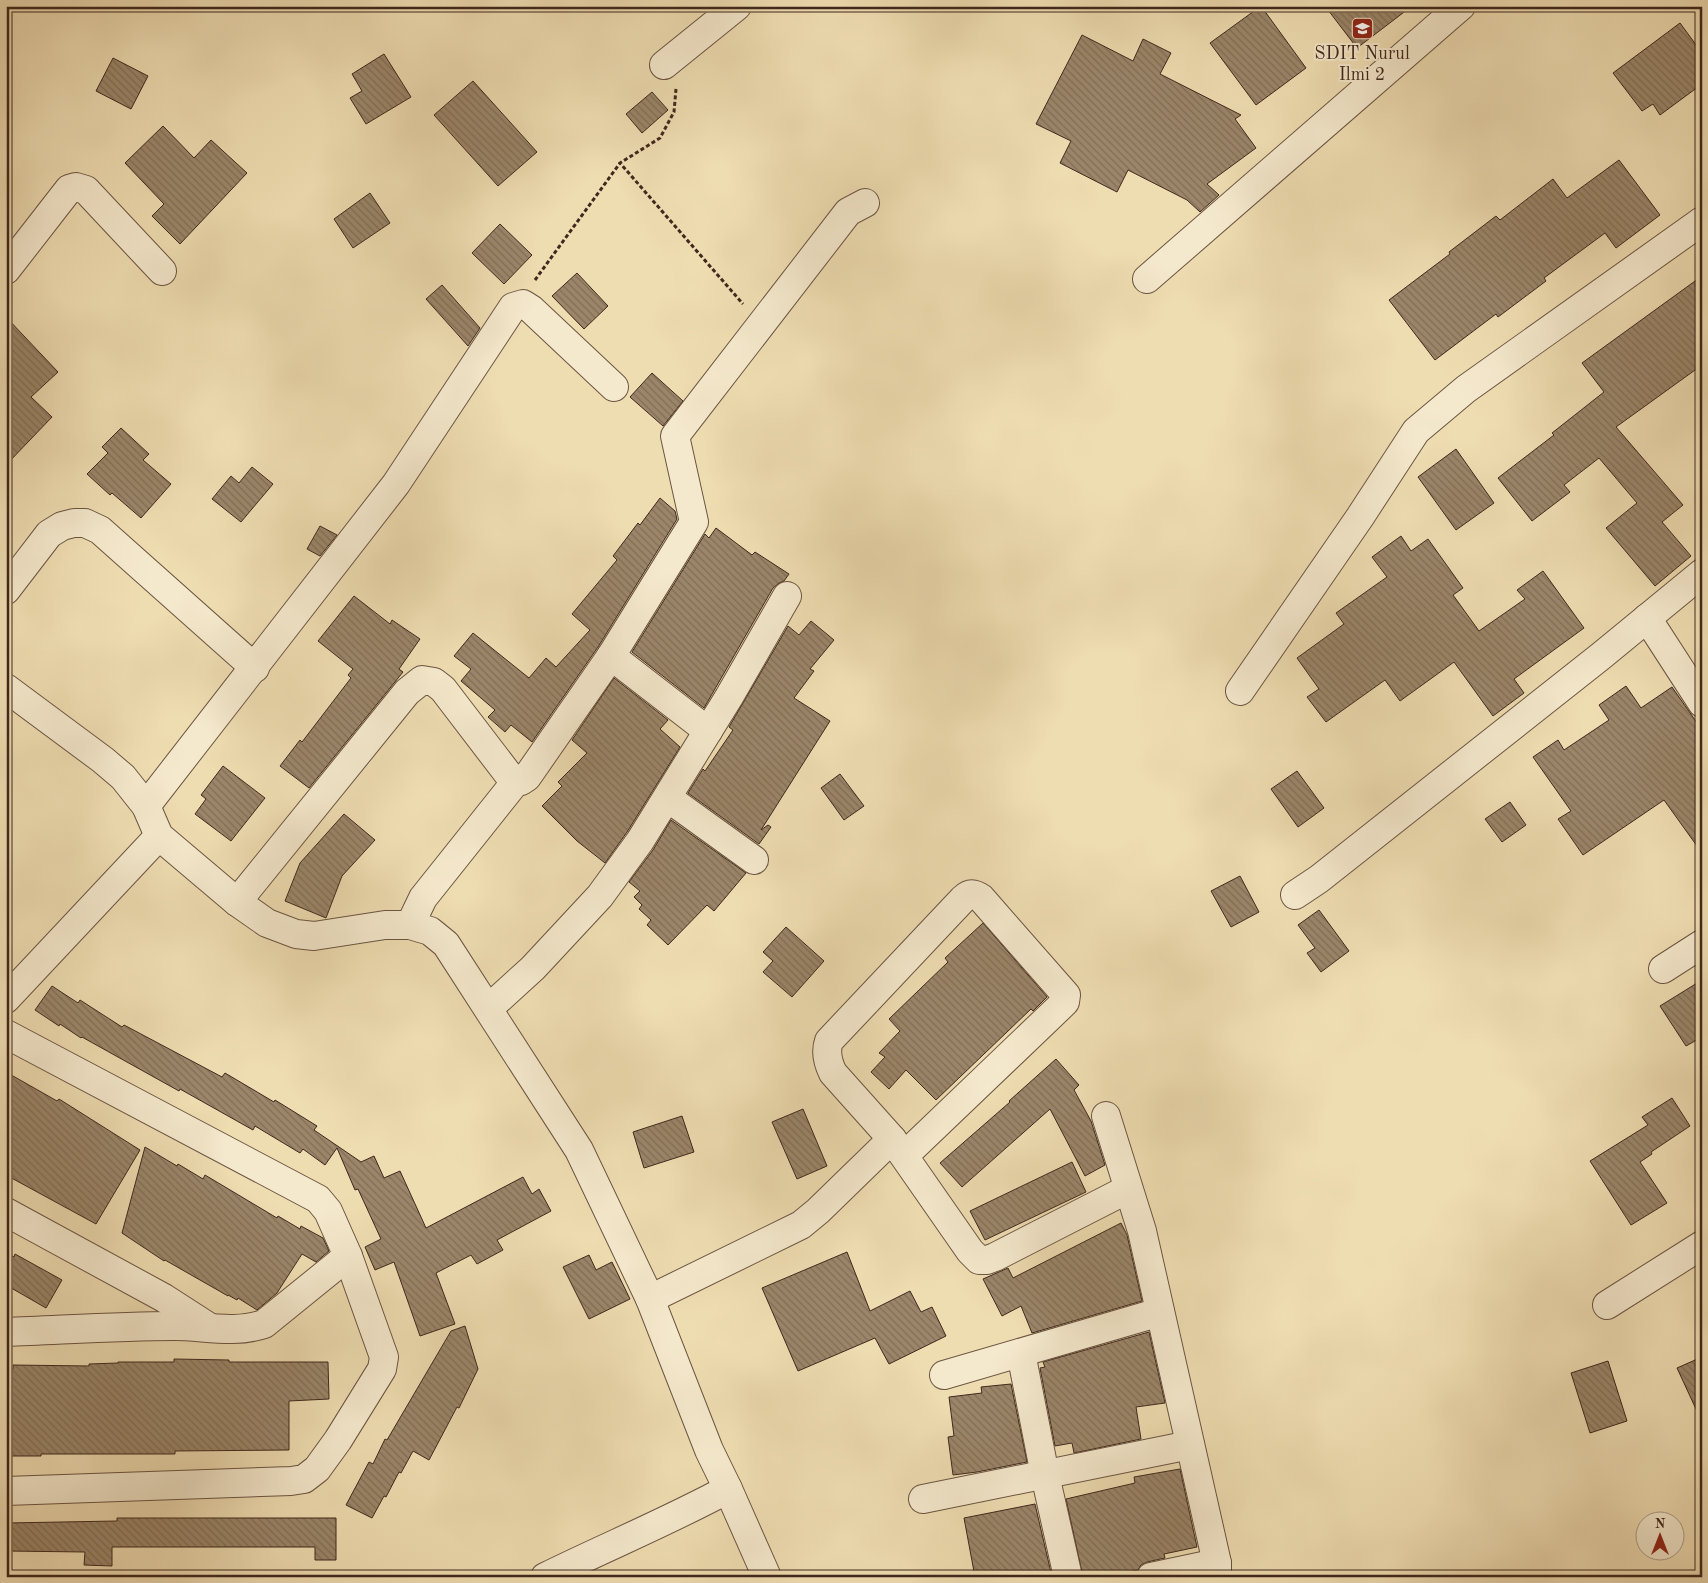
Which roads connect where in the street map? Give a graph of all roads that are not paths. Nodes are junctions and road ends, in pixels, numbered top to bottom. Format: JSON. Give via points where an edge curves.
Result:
{"nodes":[{"id":1,"x":737,"y":6,"type":"edge"},
{"id":2,"x":1461,"y":6,"type":"edge"},
{"id":3,"x":664,"y":65,"type":"road end"},
{"id":4,"x":865,"y":203,"type":"dead end"},
{"id":5,"x":1702,"y":221,"type":"edge"},
{"id":6,"x":6,"y":270,"type":"edge"},
{"id":7,"x":162,"y":271,"type":"dead end"},
{"id":8,"x":1147,"y":280,"type":"dead end"},
{"id":9,"x":614,"y":387,"type":"dead end"},
{"id":10,"x":1702,"y":572,"type":"edge"},
{"id":11,"x":6,"y":590,"type":"edge"},
{"id":12,"x":787,"y":596,"type":"dead end"},
{"id":13,"x":1647,"y":618,"type":"junction"},
{"id":14,"x":611,"y":656,"type":"junction"},
{"id":15,"x":255,"y":668,"type":"junction"},
{"id":16,"x":6,"y":688,"type":"edge"},
{"id":17,"x":1240,"y":691,"type":"dead end"},
{"id":18,"x":1702,"y":703,"type":"edge"},
{"id":19,"x":708,"y":731,"type":"junction"},
{"id":20,"x":517,"y":780,"type":"junction"},
{"id":21,"x":668,"y":798,"type":"junction"},
{"id":22,"x":146,"y":806,"type":"junction"},
{"id":23,"x":159,"y":836,"type":"junction"},
{"id":24,"x":754,"y":860,"type":"dead end"},
{"id":25,"x":1295,"y":894,"type":"dead end"},
{"id":26,"x":237,"y":902,"type":"junction"},
{"id":27,"x":410,"y":925,"type":"junction"},
{"id":28,"x":1702,"y":944,"type":"edge"},
{"id":29,"x":1663,"y":970,"type":"dead end"},
{"id":30,"x":6,"y":999,"type":"edge"},
{"id":31,"x":489,"y":1008,"type":"junction"},
{"id":32,"x":6,"y":1034,"type":"edge"},
{"id":33,"x":1106,"y":1116,"type":"dead end"},
{"id":34,"x":898,"y":1147,"type":"junction"},
{"id":35,"x":1128,"y":1189,"type":"junction"},
{"id":36,"x":6,"y":1212,"type":"edge"},
{"id":37,"x":1702,"y":1245,"type":"edge"},
{"id":38,"x":348,"y":1256,"type":"junction"},
{"id":39,"x":650,"y":1299,"type":"junction"},
{"id":40,"x":1607,"y":1306,"type":"dead end"},
{"id":41,"x":1160,"y":1312,"type":"junction"},
{"id":42,"x":209,"y":1327,"type":"junction"},
{"id":43,"x":6,"y":1332,"type":"edge"},
{"id":44,"x":1020,"y":1353,"type":"junction"},
{"id":45,"x":944,"y":1375,"type":"dead end"},
{"id":46,"x":1190,"y":1445,"type":"junction"},
{"id":47,"x":1045,"y":1475,"type":"junction"},
{"id":48,"x":728,"y":1489,"type":"junction"},
{"id":49,"x":6,"y":1490,"type":"edge"},
{"id":50,"x":923,"y":1499,"type":"dead end"},
{"id":51,"x":1217,"y":1570,"type":"edge"},
{"id":52,"x":545,"y":1577,"type":"edge"},
{"id":53,"x":767,"y":1577,"type":"edge"},
{"id":54,"x":1068,"y":1577,"type":"edge"},
{"id":55,"x":1151,"y":1577,"type":"edge"}],
"edges":[{"from":1,"to":3,"type":"street"},
{"from":2,"to":8,"type":"street"},
{"from":4,"to":14,"type":"street","via":[[848,212],[675,436],[694,522]]},
{"from":5,"to":17,"type":"street","via":[[1466,389],[1416,431]]},
{"from":6,"to":7,"type":"street","via":[[69,189],[76,187],[86,190]]},
{"from":9,"to":15,"type":"street","via":[[532,309],[523,304],[513,307],[396,484]]},
{"from":10,"to":13,"type":"street"},
{"from":11,"to":15,"type":"street","via":[[50,534],[62,526],[85,523],[100,530]]},
{"from":12,"to":19,"type":"street"},
{"from":13,"to":18,"type":"street"},
{"from":13,"to":25,"type":"street","via":[[1343,860]]},
{"from":14,"to":19,"type":"street"},
{"from":14,"to":20,"type":"street","via":[[527,776]]},
{"from":15,"to":22,"type":"street"},
{"from":16,"to":22,"type":"street","via":[[104,760],[123,777]]},
{"from":19,"to":21,"type":"street"},
{"from":20,"to":26,"type":"street","via":[[508,774],[444,689],[434,682],[422,680],[407,692]]},
{"from":20,"to":27,"type":"street","via":[[423,898]]},
{"from":21,"to":24,"type":"street"},
{"from":21,"to":31,"type":"street","via":[[600,896],[533,968]]},
{"from":22,"to":23,"type":"street"},
{"from":23,"to":26,"type":"street"},
{"from":23,"to":30,"type":"street"},
{"from":26,"to":27,"type":"street","via":[[267,923],[296,934],[314,936],[385,925]]},
{"from":27,"to":31,"type":"street","via":[[430,931],[446,944]]},
{"from":28,"to":29,"type":"street"},
{"from":31,"to":39,"type":"street","via":[[578,1150]]},
{"from":32,"to":38,"type":"street","via":[[312,1194],[328,1211]]},
{"from":33,"to":35,"type":"street"},
{"from":34,"to":34,"type":"street","via":[[1067,998],[975,894],[963,899],[829,1041],[827,1056],[833,1073]]},
{"from":34,"to":35,"type":"street","via":[[970,1251],[982,1261]]},
{"from":34,"to":39,"type":"street","via":[[801,1225]]},
{"from":35,"to":41,"type":"street","via":[[1142,1231]]},
{"from":36,"to":42,"type":"street","via":[[164,1298]]},
{"from":37,"to":40,"type":"street"},
{"from":38,"to":42,"type":"street","via":[[264,1324],[240,1329]]},
{"from":38,"to":49,"type":"street","via":[[384,1363],[338,1440],[310,1475],[291,1481]]},
{"from":39,"to":48,"type":"street","via":[[709,1450]]},
{"from":41,"to":44,"type":"street"},
{"from":41,"to":46,"type":"street"},
{"from":42,"to":43,"type":"street"},
{"from":44,"to":45,"type":"street"},
{"from":44,"to":47,"type":"street"},
{"from":46,"to":47,"type":"street"},
{"from":46,"to":51,"type":"street"},
{"from":47,"to":50,"type":"street"},
{"from":47,"to":54,"type":"street"},
{"from":48,"to":52,"type":"street","via":[[679,1516]]},
{"from":48,"to":53,"type":"street"},
{"from":51,"to":55,"type":"street"}]}
